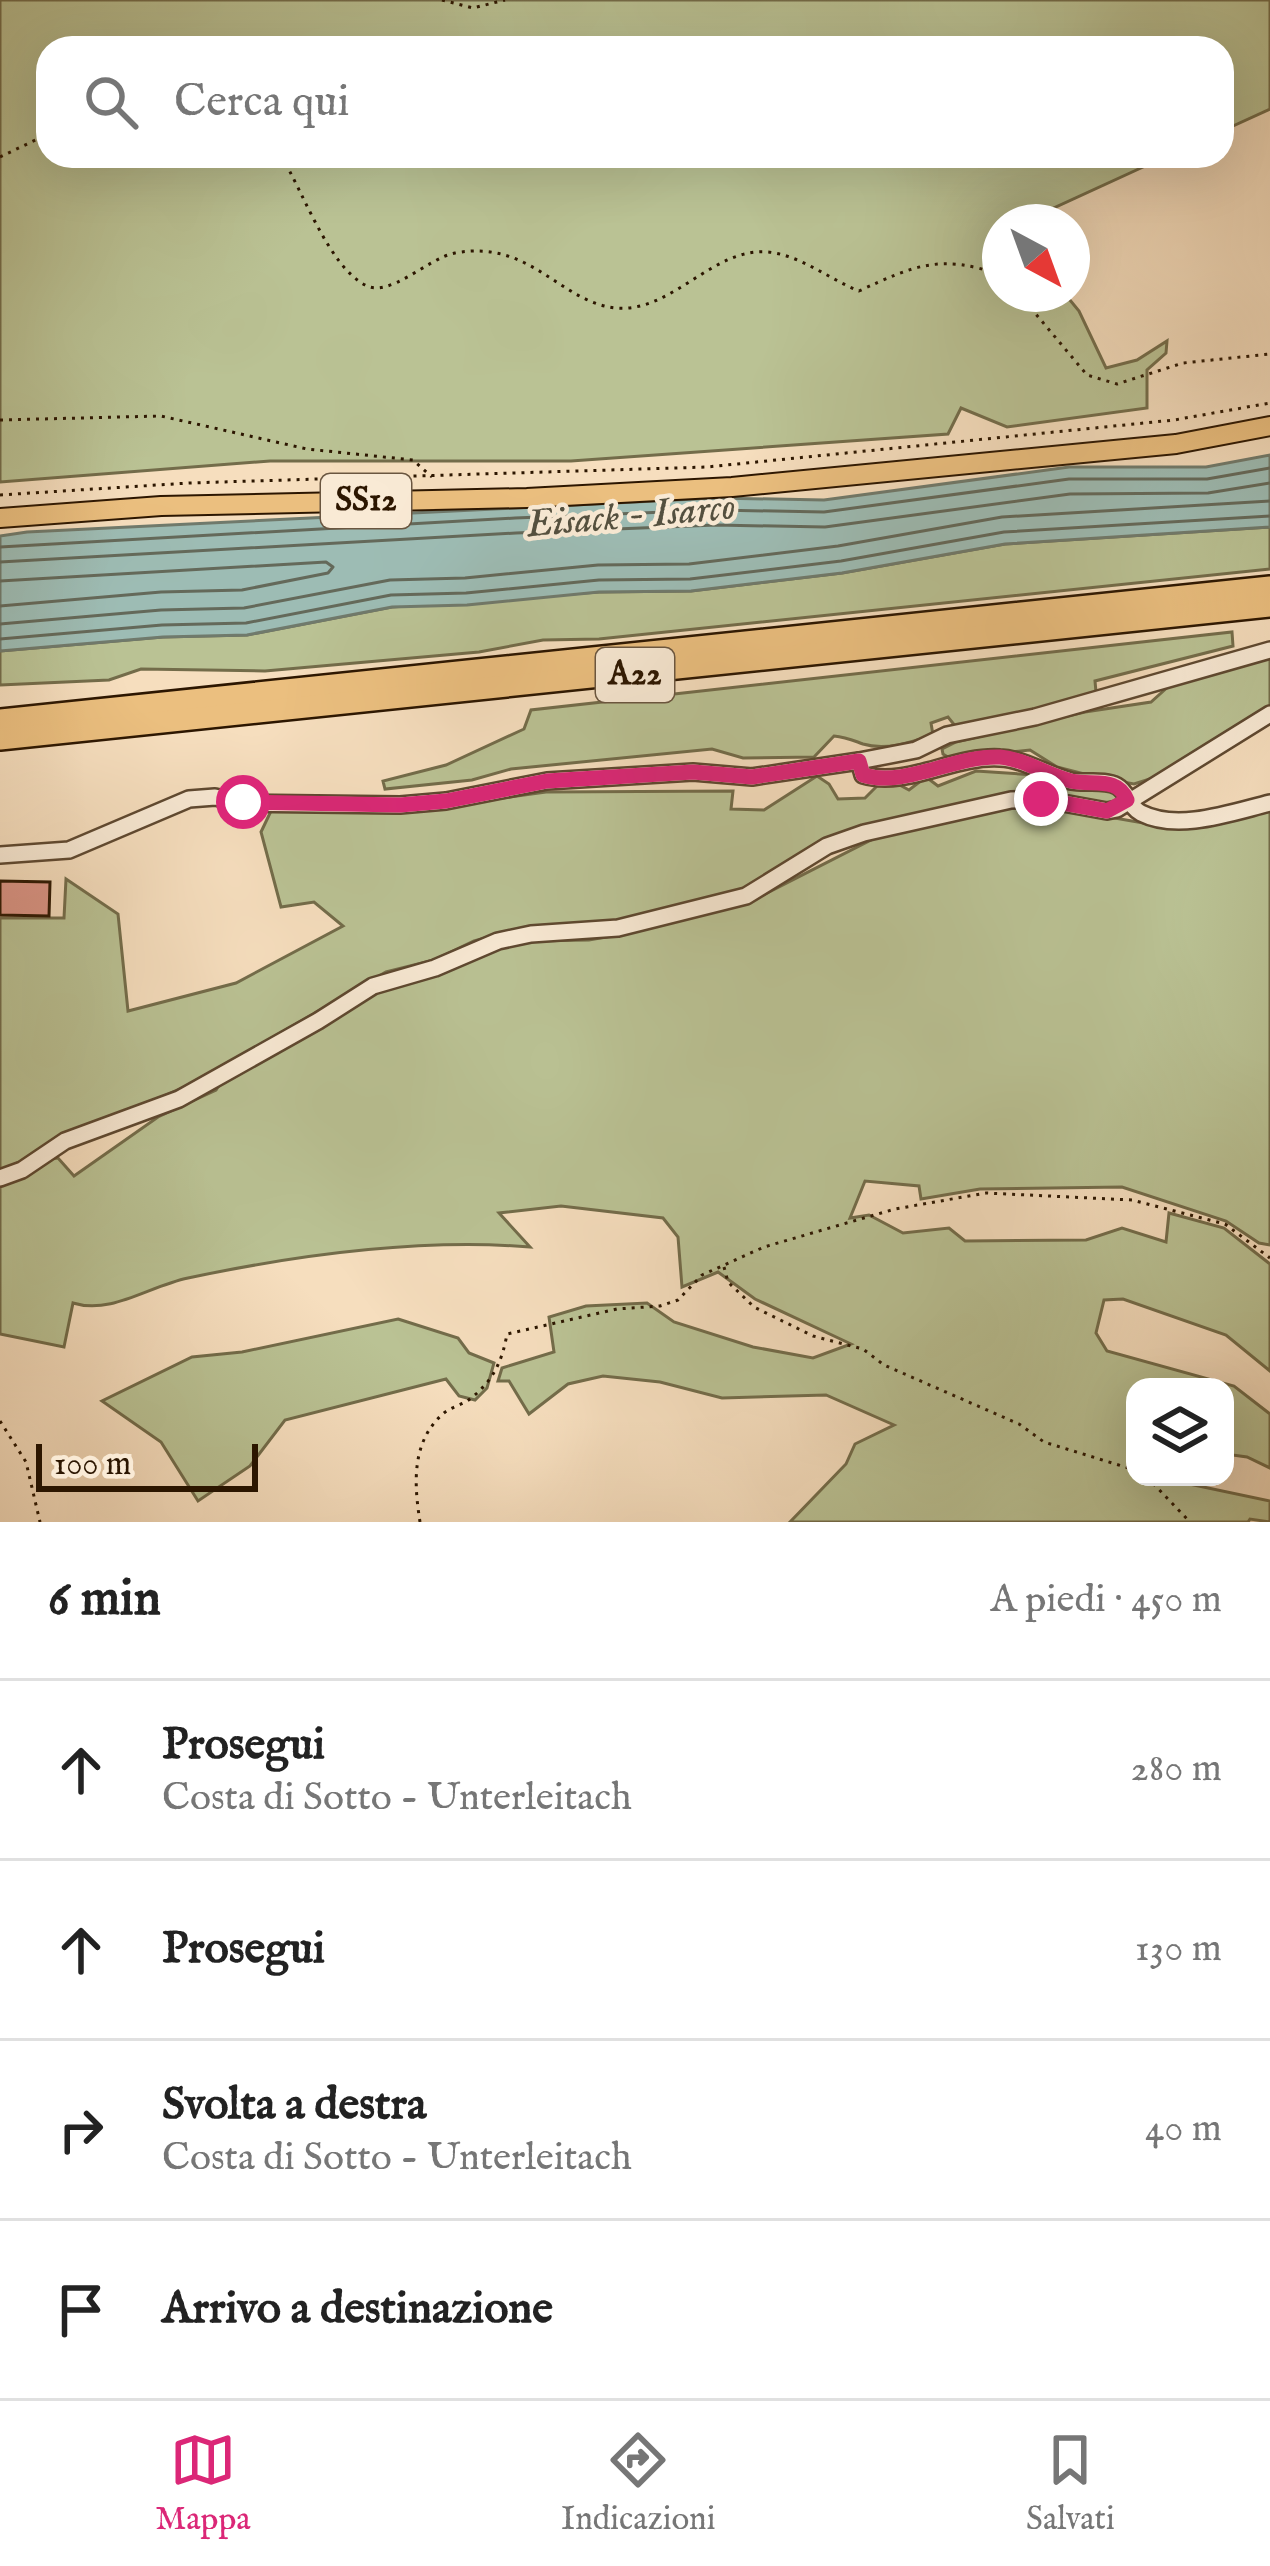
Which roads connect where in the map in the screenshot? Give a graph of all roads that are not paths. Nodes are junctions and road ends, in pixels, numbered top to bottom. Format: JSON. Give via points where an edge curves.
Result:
{"nodes":[{"id":1,"x":1270,"y":426,"type":"edge"},
{"id":2,"x":0,"y":518,"type":"edge"},
{"id":3,"x":1270,"y":587,"type":"edge"},
{"id":4,"x":1270,"y":606,"type":"edge"},
{"id":5,"x":1270,"y":650,"type":"edge"},
{"id":6,"x":1270,"y":714,"type":"edge"},
{"id":7,"x":0,"y":720,"type":"edge"},
{"id":8,"x":0,"y":739,"type":"edge"},
{"id":9,"x":859,"y":761,"type":"junction"},
{"id":10,"x":1127,"y":800,"type":"junction"},
{"id":11,"x":1270,"y":803,"type":"edge"},
{"id":12,"x":0,"y":856,"type":"edge"},
{"id":13,"x":0,"y":1178,"type":"edge"}],
"edges":[{"from":1,"to":2,"type":"main road","number":"SS12","via":[[1176,444],[711,488]]},
{"from":3,"to":7,"type":"highway","number":"A22"},
{"from":4,"to":8,"type":"highway","number":"A22"},
{"from":5,"to":9,"type":"street"},
{"from":6,"to":10,"type":"street"},
{"from":9,"to":10,"type":"street","via":[[863,775],[880,780],[1003,757],[1073,782],[1112,784]]},
{"from":9,"to":12,"type":"street","via":[[752,777],[693,772],[547,781],[400,805],[215,797],[189,800],[69,850]]},
{"from":10,"to":11,"type":"street","via":[[1141,813],[1175,820]]},
{"from":10,"to":13,"type":"street","via":[[1107,811],[1041,799],[990,804],[864,832],[746,896],[618,928],[498,941],[373,986],[179,1099],[65,1141]]}]}
